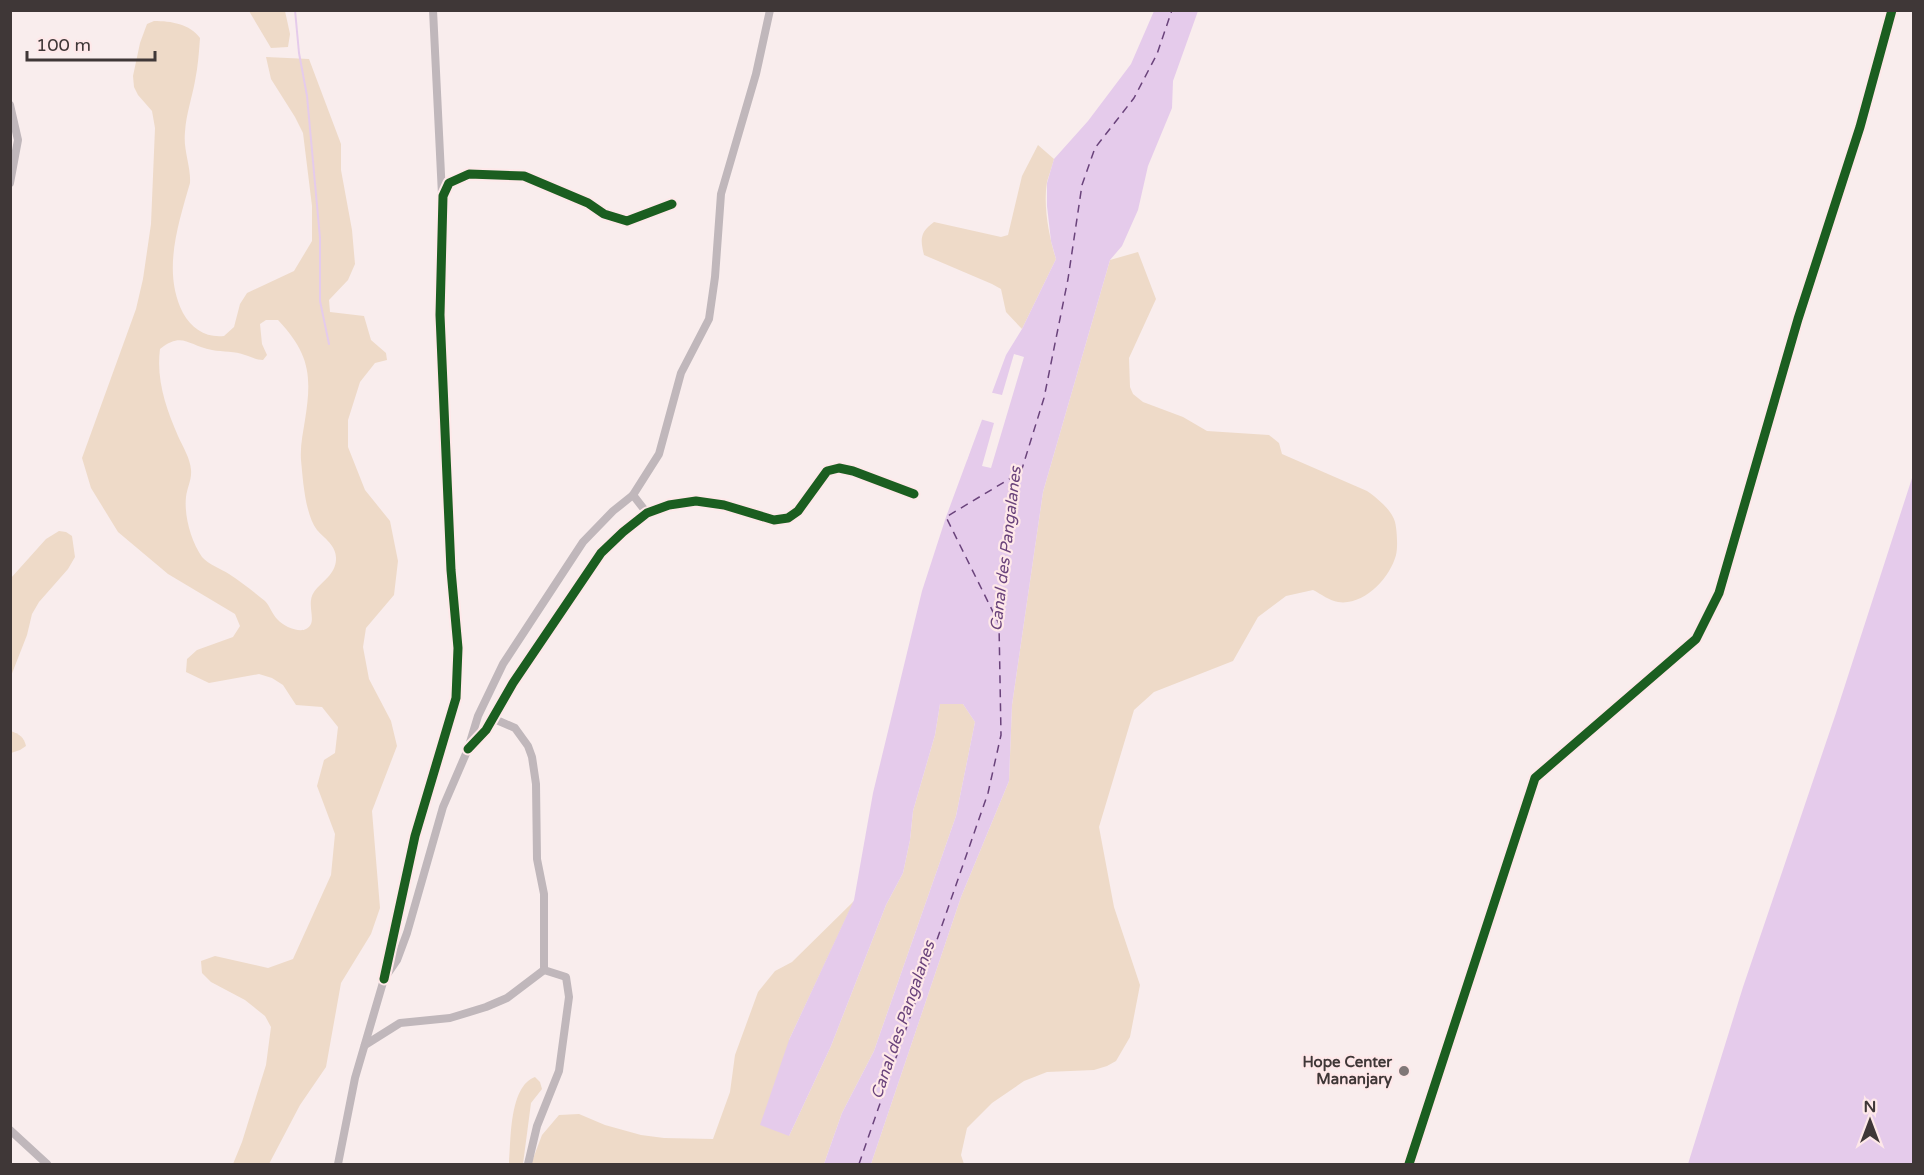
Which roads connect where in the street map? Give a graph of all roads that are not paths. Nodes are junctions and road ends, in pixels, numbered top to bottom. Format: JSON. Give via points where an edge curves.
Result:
{"nodes":[{"id":1,"x":433,"y":10,"type":"edge"},
{"id":2,"x":770,"y":10,"type":"edge"},
{"id":3,"x":1892,"y":10,"type":"edge"},
{"id":4,"x":10,"y":105,"type":"edge"},
{"id":5,"x":10,"y":183,"type":"edge"},
{"id":6,"x":442,"y":196,"type":"junction"},
{"id":7,"x":672,"y":204,"type":"dead end"},
{"id":8,"x":914,"y":494,"type":"dead end"},
{"id":9,"x":633,"y":495,"type":"junction"},
{"id":10,"x":648,"y":513,"type":"junction"},
{"id":11,"x":492,"y":718,"type":"junction"},
{"id":12,"x":468,"y":749,"type":"junction"},
{"id":13,"x":543,"y":970,"type":"junction"},
{"id":14,"x":384,"y":979,"type":"junction"},
{"id":15,"x":365,"y":1045,"type":"junction"},
{"id":16,"x":10,"y":1130,"type":"edge"},
{"id":17,"x":47,"y":1164,"type":"edge"},
{"id":18,"x":338,"y":1164,"type":"edge"},
{"id":19,"x":528,"y":1164,"type":"edge"},
{"id":20,"x":1409,"y":1164,"type":"edge"}],
"edges":[{"from":1,"to":6,"type":"street"},
{"from":2,"to":9,"type":"street","via":[[721,194],[710,319],[681,373],[659,454]]},
{"from":3,"to":20,"type":"street","via":[[1719,593],[1696,639],[1535,778]]},
{"from":4,"to":5,"type":"street","via":[[18,140]]},
{"from":6,"to":7,"type":"street","via":[[449,183],[469,174],[524,176],[627,221]]},
{"from":6,"to":14,"type":"street","via":[[440,315],[458,648],[456,698],[415,836]]},
{"from":8,"to":10,"type":"street","via":[[839,468],[827,471],[798,511],[788,518],[774,520],[696,501]]},
{"from":9,"to":10,"type":"street"},
{"from":9,"to":12,"type":"street","via":[[583,542],[503,664],[478,716]]},
{"from":10,"to":11,"type":"street","via":[[602,553]]},
{"from":11,"to":12,"type":"street"},
{"from":11,"to":13,"type":"street","via":[[515,728],[532,757],[537,859],[544,894]]},
{"from":12,"to":14,"type":"street","via":[[443,807],[407,933],[397,960]]},
{"from":13,"to":15,"type":"street","via":[[507,998],[486,1007],[450,1018],[400,1023]]},
{"from":13,"to":19,"type":"street","via":[[566,977],[569,997],[560,1071],[537,1126]]},
{"from":14,"to":15,"type":"street"},
{"from":15,"to":18,"type":"street"},
{"from":16,"to":17,"type":"street"}]}
